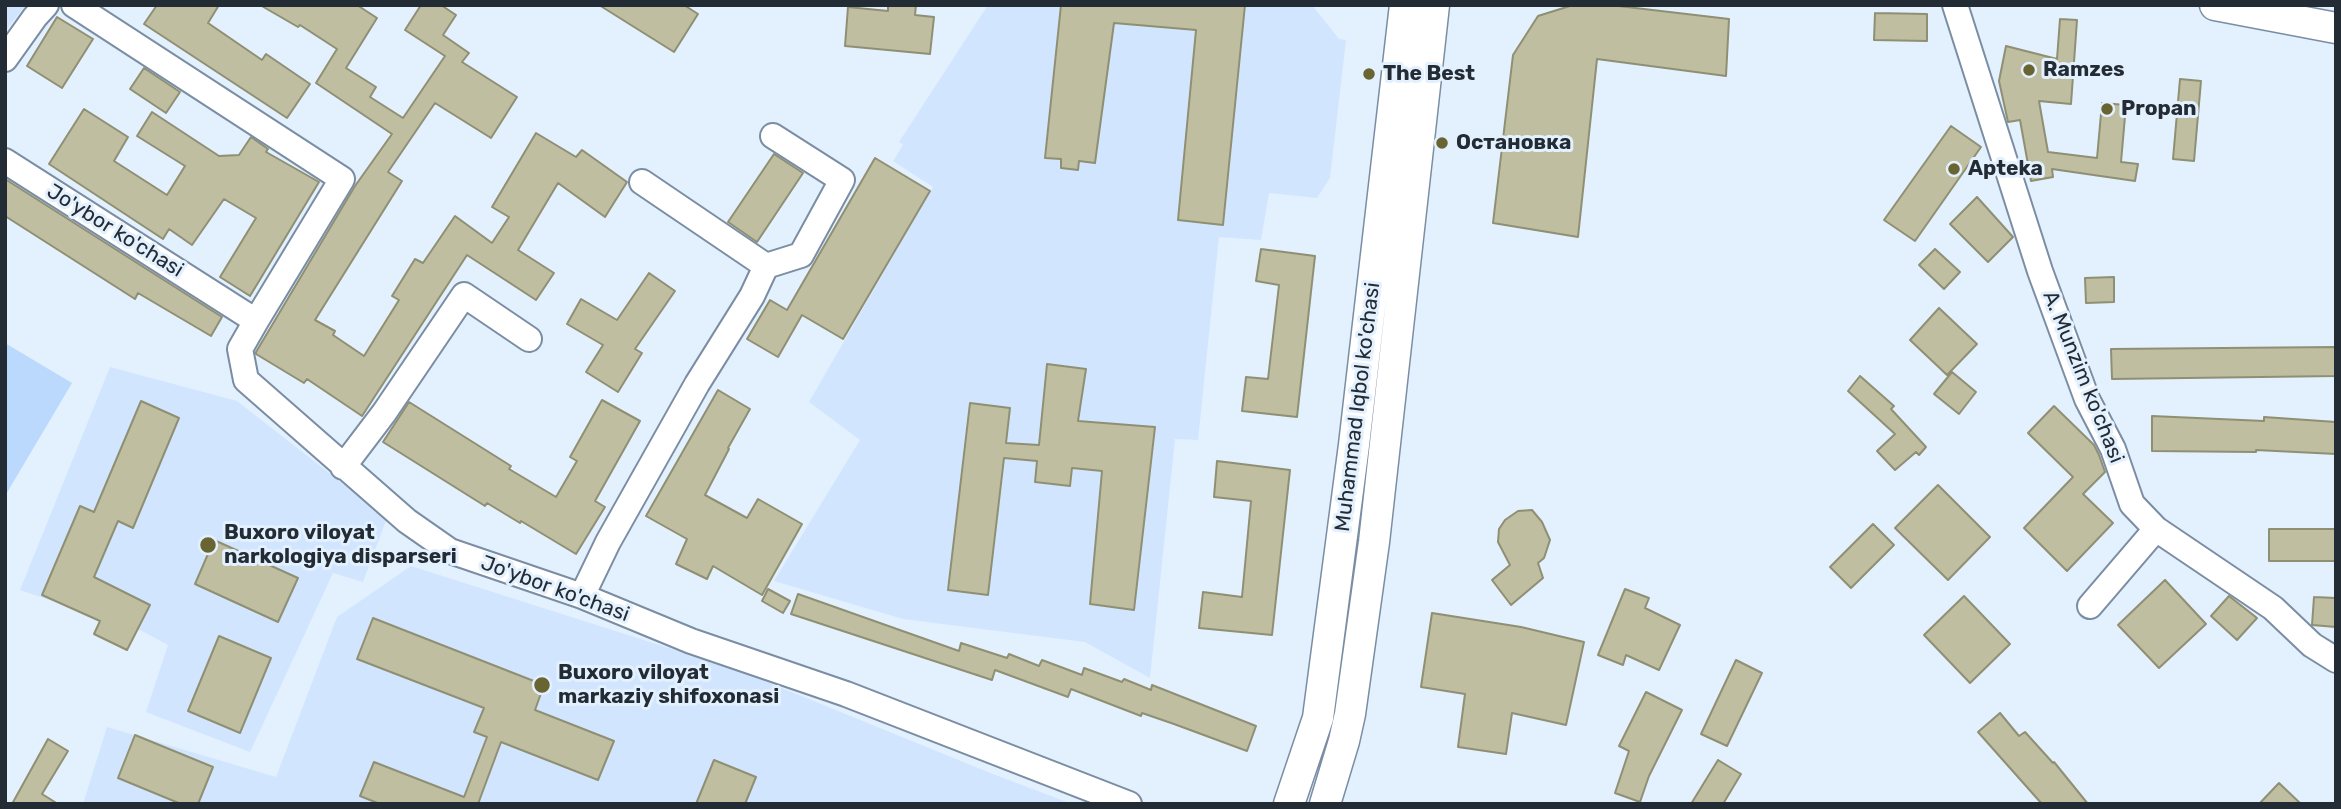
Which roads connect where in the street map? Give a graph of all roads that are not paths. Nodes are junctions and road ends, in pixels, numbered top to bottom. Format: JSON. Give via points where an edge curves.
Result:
{"nodes":[{"id":1,"x":46,"y":5,"type":"edge"},
{"id":2,"x":74,"y":5,"type":"edge"},
{"id":3,"x":1955,"y":5,"type":"edge"},
{"id":4,"x":2215,"y":5,"type":"edge"},
{"id":5,"x":1427,"y":6,"type":"edge"},
{"id":6,"x":2336,"y":28,"type":"edge"},
{"id":7,"x":5,"y":60,"type":"edge"},
{"id":8,"x":773,"y":136,"type":"dead end"},
{"id":9,"x":5,"y":161,"type":"edge"},
{"id":10,"x":642,"y":182,"type":"dead end"},
{"id":11,"x":766,"y":266,"type":"junction"},
{"id":12,"x":256,"y":321,"type":"junction"},
{"id":13,"x":529,"y":339,"type":"dead end"},
{"id":14,"x":343,"y":467,"type":"junction"},
{"id":15,"x":2156,"y":529,"type":"junction"},
{"id":16,"x":582,"y":596,"type":"junction"},
{"id":17,"x":2090,"y":606,"type":"dead end"},
{"id":18,"x":2336,"y":660,"type":"edge"},
{"id":19,"x":1129,"y":804,"type":"edge"},
{"id":20,"x":1289,"y":804,"type":"edge"},
{"id":21,"x":1325,"y":804,"type":"edge"}],
"edges":[{"from":1,"to":7,"type":"street"},
{"from":2,"to":12,"type":"street","via":[[342,179]]},
{"from":3,"to":15,"type":"street","name":"A. Munzim ko'chasi","via":[[2040,271],[2087,399],[2113,449],[2132,504]]},
{"from":4,"to":6,"type":"main road"},
{"from":5,"to":20,"type":"main road","name":"Muhammad Iqbol ko'chasi","via":[[1354,445],[1318,718]]},
{"from":5,"to":21,"type":"main road","name":"Muhammad Iqbol ko'chasi","via":[[1372,555],[1350,714]]},
{"from":8,"to":11,"type":"street","via":[[842,180],[801,255]]},
{"from":9,"to":12,"type":"street","name":"Jo'ybor ko'chasi"},
{"from":10,"to":11,"type":"street"},
{"from":11,"to":16,"type":"street","via":[[608,542]]},
{"from":12,"to":14,"type":"street","name":"Jo'ybor ko'chasi","via":[[240,349],[246,380]]},
{"from":13,"to":14,"type":"street","via":[[464,295]]},
{"from":14,"to":16,"type":"street","name":"Jo'ybor ko'chasi","via":[[450,551]]},
{"from":15,"to":17,"type":"street"},
{"from":15,"to":18,"type":"street","name":"A. Munzim ko'chasi","via":[[2273,608],[2312,645]]},
{"from":16,"to":19,"type":"street","name":"Jo'ybor ko'chasi"}]}
